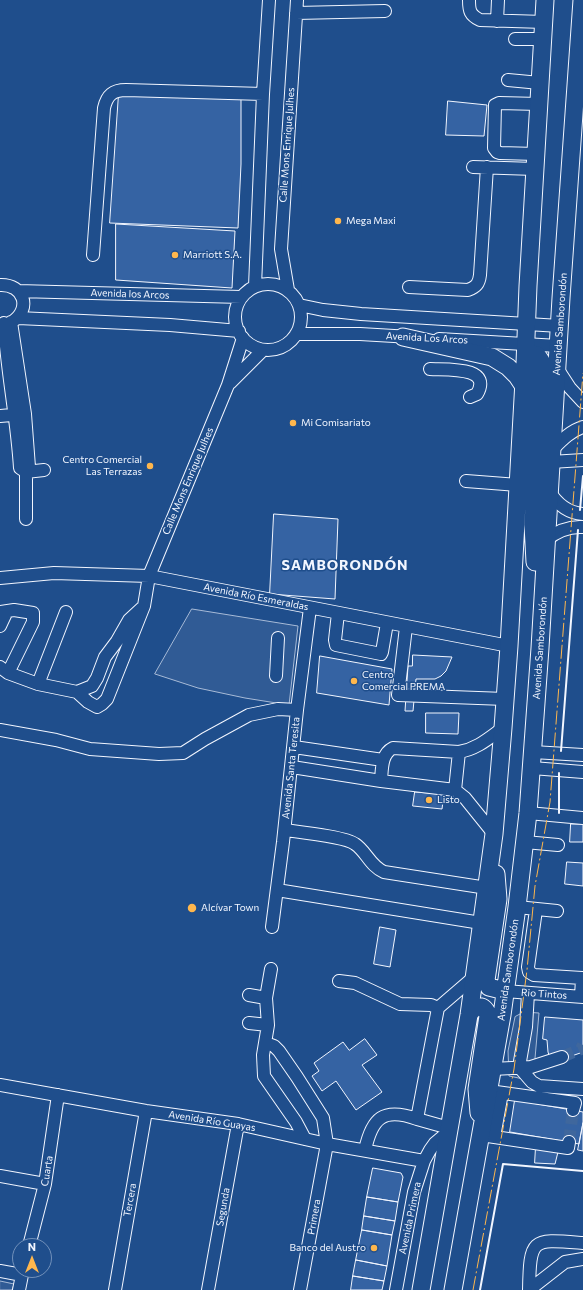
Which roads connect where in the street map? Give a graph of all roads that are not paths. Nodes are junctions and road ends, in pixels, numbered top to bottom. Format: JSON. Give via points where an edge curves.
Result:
{"nodes":[{"id":1,"x":269,"y":0,"type":"edge"},
{"id":2,"x":296,"y":0,"type":"edge"},
{"id":3,"x":469,"y":0,"type":"edge"},
{"id":4,"x":498,"y":0,"type":"edge"},
{"id":5,"x":545,"y":0,"type":"edge"},
{"id":6,"x":583,"y":4,"type":"edge"},
{"id":7,"x":325,"y":6,"type":"edge"},
{"id":8,"x":385,"y":11,"type":"dead end"},
{"id":9,"x":296,"y":13,"type":"junction"},
{"id":10,"x":497,"y":21,"type":"junction"},
{"id":11,"x":544,"y":22,"type":"junction"},
{"id":12,"x":515,"y":39,"type":"dead end"},
{"id":13,"x":542,"y":39,"type":"junction"},
{"id":14,"x":581,"y":51,"type":"edge"},
{"id":15,"x":508,"y":80,"type":"dead end"},
{"id":16,"x":540,"y":83,"type":"junction"},
{"id":17,"x":263,"y":94,"type":"junction"},
{"id":18,"x":539,"y":104,"type":"junction"},
{"id":19,"x":536,"y":162,"type":"junction"},
{"id":20,"x":473,"y":167,"type":"dead end"},
{"id":21,"x":487,"y":168,"type":"junction"},
{"id":22,"x":93,"y":255,"type":"dead end"},
{"id":23,"x":0,"y":285,"type":"edge"},
{"id":24,"x":255,"y":286,"type":"junction"},
{"id":25,"x":409,"y":287,"type":"dead end"},
{"id":26,"x":18,"y":290,"type":"junction"},
{"id":27,"x":288,"y":290,"type":"junction"},
{"id":28,"x":241,"y":298,"type":"junction"},
{"id":29,"x":299,"y":305,"type":"junction"},
{"id":30,"x":361,"y":314,"type":"junction"},
{"id":31,"x":8,"y":322,"type":"edge"},
{"id":32,"x":526,"y":324,"type":"junction"},
{"id":33,"x":560,"y":326,"type":"junction"},
{"id":34,"x":296,"y":334,"type":"junction"},
{"id":35,"x":360,"y":334,"type":"junction"},
{"id":36,"x":241,"y":335,"type":"junction"},
{"id":37,"x":403,"y":337,"type":"junction"},
{"id":38,"x":526,"y":344,"type":"junction"},
{"id":39,"x":558,"y":346,"type":"junction"},
{"id":40,"x":263,"y":350,"type":"junction"},
{"id":41,"x":525,"y":363,"type":"junction"},
{"id":42,"x":557,"y":368,"type":"junction"},
{"id":43,"x":430,"y":369,"type":"dead end"},
{"id":44,"x":228,"y":385,"type":"junction"},
{"id":45,"x":523,"y":385,"type":"junction"},
{"id":46,"x":470,"y":397,"type":"dead end"},
{"id":47,"x":583,"y":402,"type":"edge"},
{"id":48,"x":20,"y":414,"type":"junction"},
{"id":49,"x":0,"y":416,"type":"edge"},
{"id":50,"x":583,"y":427,"type":"edge"},
{"id":51,"x":551,"y":456,"type":"junction"},
{"id":52,"x":583,"y":460,"type":"edge"},
{"id":53,"x":44,"y":470,"type":"dead end"},
{"id":54,"x":26,"y":472,"type":"junction"},
{"id":55,"x":466,"y":481,"type":"dead end"},
{"id":56,"x":518,"y":485,"type":"junction"},
{"id":57,"x":549,"y":491,"type":"junction"},
{"id":58,"x":583,"y":514,"type":"edge"},
{"id":59,"x":26,"y":519,"type":"dead end"},
{"id":60,"x":583,"y":526,"type":"edge"},
{"id":61,"x":546,"y":540,"type":"junction"},
{"id":62,"x":148,"y":576,"type":"junction"},
{"id":63,"x":0,"y":578,"type":"edge"},
{"id":64,"x":144,"y":606,"type":"junction"},
{"id":65,"x":310,"y":608,"type":"junction"},
{"id":66,"x":4,"y":611,"type":"edge"},
{"id":67,"x":66,"y":612,"type":"dead end"},
{"id":68,"x":338,"y":613,"type":"junction"},
{"id":69,"x":387,"y":623,"type":"junction"},
{"id":70,"x":0,"y":626,"type":"edge"},
{"id":71,"x":406,"y":627,"type":"junction"},
{"id":72,"x":278,"y":638,"type":"dead end"},
{"id":73,"x":509,"y":646,"type":"junction"},
{"id":74,"x":540,"y":648,"type":"junction"},
{"id":75,"x":4,"y":670,"type":"edge"},
{"id":76,"x":276,"y":676,"type":"dead end"},
{"id":77,"x":38,"y":684,"type":"junction"},
{"id":78,"x":77,"y":692,"type":"junction"},
{"id":79,"x":506,"y":699,"type":"junction"},
{"id":80,"x":297,"y":710,"type":"junction"},
{"id":81,"x":503,"y":728,"type":"junction"},
{"id":82,"x":0,"y":730,"type":"edge"},
{"id":83,"x":294,"y":747,"type":"junction"},
{"id":84,"x":459,"y":752,"type":"junction"},
{"id":85,"x":583,"y":755,"type":"edge"},
{"id":86,"x":383,"y":760,"type":"junction"},
{"id":87,"x":532,"y":760,"type":"junction"},
{"id":88,"x":292,"y":767,"type":"junction"},
{"id":89,"x":583,"y":772,"type":"edge"},
{"id":90,"x":381,"y":781,"type":"junction"},
{"id":91,"x":455,"y":790,"type":"junction"},
{"id":92,"x":528,"y":813,"type":"junction"},
{"id":93,"x":583,"y":818,"type":"edge"},
{"id":94,"x":285,"y":830,"type":"junction"},
{"id":95,"x":493,"y":838,"type":"junction"},
{"id":96,"x":525,"y":842,"type":"junction"},
{"id":97,"x":558,"y":846,"type":"dead end"},
{"id":98,"x":487,"y":888,"type":"junction"},
{"id":99,"x":277,"y":890,"type":"junction"},
{"id":100,"x":517,"y":907,"type":"junction"},
{"id":101,"x":536,"y":910,"type":"junction"},
{"id":102,"x":557,"y":912,"type":"dead end"},
{"id":103,"x":481,"y":923,"type":"junction"},
{"id":104,"x":272,"y":927,"type":"dead end"},
{"id":105,"x":271,"y":969,"type":"dead end"},
{"id":106,"x":474,"y":977,"type":"junction"},
{"id":107,"x":338,"y":981,"type":"dead end"},
{"id":108,"x":505,"y":991,"type":"junction"},
{"id":109,"x":528,"y":993,"type":"junction"},
{"id":110,"x":249,"y":995,"type":"dead end"},
{"id":111,"x":582,"y":997,"type":"edge"},
{"id":112,"x":266,"y":998,"type":"junction"},
{"id":113,"x":438,"y":1008,"type":"junction"},
{"id":114,"x":469,"y":1015,"type":"junction"},
{"id":115,"x":249,"y":1023,"type":"dead end"},
{"id":116,"x":268,"y":1025,"type":"junction"},
{"id":117,"x":266,"y":1043,"type":"junction"},
{"id":118,"x":562,"y":1057,"type":"tunnel mouth"},
{"id":119,"x":519,"y":1067,"type":"junction"},
{"id":120,"x":493,"y":1069,"type":"junction"},
{"id":121,"x":0,"y":1085,"type":"edge"},
{"id":122,"x":583,"y":1089,"type":"edge"},
{"id":123,"x":495,"y":1092,"type":"junction"},
{"id":124,"x":58,"y":1095,"type":"junction"},
{"id":125,"x":573,"y":1110,"type":"dead end"},
{"id":126,"x":146,"y":1111,"type":"junction"},
{"id":127,"x":417,"y":1119,"type":"junction"},
{"id":128,"x":238,"y":1124,"type":"junction"},
{"id":129,"x":448,"y":1130,"type":"junction"},
{"id":130,"x":488,"y":1136,"type":"junction"},
{"id":131,"x":305,"y":1139,"type":"junction"},
{"id":132,"x":569,"y":1142,"type":"dead end"},
{"id":133,"x":327,"y":1144,"type":"junction"},
{"id":134,"x":365,"y":1150,"type":"junction"},
{"id":135,"x":424,"y":1161,"type":"junction"},
{"id":136,"x":0,"y":1176,"type":"edge"},
{"id":137,"x":46,"y":1184,"type":"junction"},
{"id":138,"x":31,"y":1238,"type":"edge"},
{"id":139,"x":583,"y":1243,"type":"edge"},
{"id":140,"x":583,"y":1259,"type":"edge"},
{"id":141,"x":0,"y":1271,"type":"edge"},
{"id":142,"x":12,"y":1272,"type":"edge"},
{"id":143,"x":21,"y":1278,"type":"edge"},
{"id":144,"x":19,"y":1290,"type":"edge"},
{"id":145,"x":115,"y":1290,"type":"edge"},
{"id":146,"x":208,"y":1290,"type":"edge"},
{"id":147,"x":300,"y":1290,"type":"edge"},
{"id":148,"x":396,"y":1290,"type":"edge"},
{"id":149,"x":421,"y":1290,"type":"edge"},
{"id":150,"x":453,"y":1290,"type":"edge"},
{"id":151,"x":529,"y":1290,"type":"edge"}],
"edges":[{"from":1,"to":17,"type":"street"},
{"from":2,"to":9,"type":"street","name":"Calle Mons Enrique Julhes"},
{"from":3,"to":10,"type":"street","via":[[469,9],[473,17]]},
{"from":4,"to":10,"type":"street"},
{"from":5,"to":11,"type":"highway"},
{"from":6,"to":14,"type":"highway","name":"Avenida Samborondón"},
{"from":7,"to":8,"type":"street"},
{"from":7,"to":9,"type":"street"},
{"from":9,"to":27,"type":"street","name":"Calle Mons Enrique Julhes","via":[[281,249]]},
{"from":10,"to":11,"type":"street"},
{"from":11,"to":13,"type":"highway"},
{"from":12,"to":13,"type":"street"},
{"from":13,"to":16,"type":"highway"},
{"from":14,"to":33,"type":"highway","name":"Avenida Samborondón"},
{"from":15,"to":16,"type":"street"},
{"from":16,"to":18,"type":"highway"},
{"from":17,"to":22,"type":"street","via":[[126,90],[113,92],[104,108]]},
{"from":17,"to":24,"type":"street"},
{"from":18,"to":19,"type":"highway"},
{"from":18,"to":19,"type":"street","via":[[495,105],[494,148],[497,152]]},
{"from":19,"to":21,"type":"street"},
{"from":19,"to":32,"type":"highway"},
{"from":20,"to":21,"type":"street"},
{"from":21,"to":25,"type":"street","via":[[478,285],[468,290]]},
{"from":23,"to":26,"type":"street","name":"Avenida los Arcos"},
{"from":24,"to":27,"type":"street","via":[[278,285]]},
{"from":24,"to":28,"type":"street"},
{"from":26,"to":28,"type":"street","name":"Avenida los Arcos"},
{"from":26,"to":31,"type":"street","via":[[22,297],[22,312]]},
{"from":27,"to":29,"type":"street"},
{"from":28,"to":36,"type":"street","via":[[235,314]]},
{"from":29,"to":30,"type":"street","name":"Avenida Los Arcos"},
{"from":29,"to":34,"type":"street","via":[[302,320]]},
{"from":30,"to":32,"type":"street","name":"Avenida Los Arcos"},
{"from":30,"to":35,"type":"street"},
{"from":31,"to":36,"type":"street","via":[[170,325]]},
{"from":31,"to":48,"type":"street","via":[[5,347]]},
{"from":32,"to":33,"type":"street","name":"Avenida Los Arcos"},
{"from":32,"to":38,"type":"highway"},
{"from":33,"to":39,"type":"highway","name":"Avenida Samborondón"},
{"from":34,"to":35,"type":"street","name":"Avenida Los Arcos"},
{"from":34,"to":40,"type":"street","via":[[279,349]]},
{"from":35,"to":37,"type":"street","name":"Avenida Los Arcos"},
{"from":36,"to":40,"type":"street","via":[[249,344]]},
{"from":36,"to":44,"type":"street","name":"Calle Mons Enrique Julhes"},
{"from":37,"to":38,"type":"street","name":"Avenida Los Arcos"},
{"from":37,"to":45,"type":"highway","via":[[492,357],[508,367]]},
{"from":38,"to":39,"type":"street","name":"Avenida Los Arcos"},
{"from":38,"to":41,"type":"highway"},
{"from":39,"to":42,"type":"highway","name":"Avenida Samborondón"},
{"from":40,"to":44,"type":"street","name":"Calle Mons Enrique Julhes"},
{"from":41,"to":45,"type":"highway"},
{"from":41,"to":74,"type":"highway","via":[[531,354],[538,355],[541,361],[533,525]]},
{"from":42,"to":47,"type":"street"},
{"from":42,"to":51,"type":"highway","name":"Avenida Samborondón"},
{"from":43,"to":46,"type":"street","via":[[470,372],[477,376],[480,389],[477,394]]},
{"from":44,"to":62,"type":"street","name":"Calle Mons Enrique Julhes"},
{"from":45,"to":56,"type":"highway"},
{"from":48,"to":49,"type":"street"},
{"from":48,"to":54,"type":"street","via":[[20,468]]},
{"from":50,"to":51,"type":"street","via":[[565,437]]},
{"from":51,"to":52,"type":"street"},
{"from":51,"to":57,"type":"highway","name":"Avenida Samborondón"},
{"from":53,"to":54,"type":"street"},
{"from":54,"to":59,"type":"street"},
{"from":55,"to":56,"type":"street"},
{"from":56,"to":73,"type":"highway"},
{"from":57,"to":58,"type":"street","via":[[561,506]]},
{"from":57,"to":61,"type":"highway","name":"Avenida Samborondón"},
{"from":60,"to":61,"type":"street","via":[[568,528]]},
{"from":61,"to":74,"type":"highway","name":"Avenida Samborondón"},
{"from":62,"to":63,"type":"street","name":"Avenida Río Esmeraldas","via":[[54,573]]},
{"from":62,"to":64,"type":"street","name":"Calle Mons Enrique Julhes"},
{"from":62,"to":65,"type":"street","name":"Avenida Río Esmeraldas"},
{"from":64,"to":78,"type":"street","via":[[129,620],[105,657],[92,686]]},
{"from":64,"to":78,"type":"street","name":"Calle Mons Enrique Julhes","via":[[107,699],[97,707]]},
{"from":65,"to":68,"type":"street","name":"Avenida Río Esmeraldas"},
{"from":65,"to":80,"type":"street","name":"Avenida Santa Teresita","via":[[301,642]]},
{"from":66,"to":70,"type":"street"},
{"from":66,"to":75,"type":"street","via":[[33,613],[34,616],[33,622]]},
{"from":67,"to":77,"type":"street"},
{"from":68,"to":69,"type":"street","name":"Avenida Río Esmeraldas"},
{"from":68,"to":69,"type":"street","via":[[336,645],[381,654]]},
{"from":69,"to":71,"type":"street","name":"Avenida Río Esmeraldas"},
{"from":71,"to":73,"type":"street","name":"Avenida Río Esmeraldas"},
{"from":71,"to":79,"type":"street","via":[[398,695]]},
{"from":72,"to":76,"type":"street"},
{"from":73,"to":79,"type":"highway"},
{"from":74,"to":87,"type":"highway","name":"Avenida Samborondón"},
{"from":75,"to":77,"type":"street"},
{"from":77,"to":78,"type":"street"},
{"from":79,"to":81,"type":"highway"},
{"from":80,"to":82,"type":"street","via":[[278,709],[249,715],[183,753],[159,754],[90,749]]},
{"from":80,"to":83,"type":"street","name":"Avenida Santa Teresita"},
{"from":81,"to":84,"type":"street","via":[[479,746]]},
{"from":81,"to":95,"type":"highway"},
{"from":83,"to":86,"type":"street"},
{"from":83,"to":88,"type":"street","name":"Avenida Santa Teresita"},
{"from":84,"to":86,"type":"street","via":[[393,748],[388,750]]},
{"from":84,"to":91,"type":"street"},
{"from":85,"to":87,"type":"street"},
{"from":86,"to":90,"type":"street"},
{"from":87,"to":89,"type":"street"},
{"from":87,"to":92,"type":"highway","name":"Avenida Samborondón"},
{"from":88,"to":90,"type":"street"},
{"from":88,"to":94,"type":"street","name":"Avenida Santa Teresita"},
{"from":90,"to":91,"type":"street"},
{"from":91,"to":95,"type":"street","via":[[465,798]]},
{"from":92,"to":93,"type":"street"},
{"from":92,"to":96,"type":"highway","name":"Avenida Samborondón"},
{"from":94,"to":98,"type":"street","via":[[346,840],[355,844],[378,869],[384,872]]},
{"from":94,"to":99,"type":"street","name":"Avenida Santa Teresita"},
{"from":95,"to":98,"type":"highway"},
{"from":95,"to":108,"type":"highway","via":[[498,898],[486,980],[489,987]]},
{"from":96,"to":97,"type":"street"},
{"from":96,"to":100,"type":"highway","name":"Avenida Samborondón"},
{"from":98,"to":103,"type":"highway"},
{"from":99,"to":103,"type":"street"},
{"from":99,"to":104,"type":"street","name":"Avenida Santa Teresita"},
{"from":100,"to":101,"type":"street"},
{"from":100,"to":108,"type":"highway","name":"Avenida Samborondón"},
{"from":101,"to":102,"type":"street"},
{"from":101,"to":111,"type":"street","via":[[529,972],[534,975],[582,978]]},
{"from":103,"to":106,"type":"highway"},
{"from":105,"to":112,"type":"street"},
{"from":106,"to":113,"type":"street"},
{"from":106,"to":114,"type":"highway"},
{"from":107,"to":113,"type":"street","via":[[355,983],[400,1004],[431,1005]]},
{"from":108,"to":109,"type":"street","name":"Rio Tintos"},
{"from":108,"to":120,"type":"highway","name":"Avenida Samborondón"},
{"from":109,"to":111,"type":"street","name":"Rio Tintos"},
{"from":109,"to":119,"type":"street","via":[[526,1027]]},
{"from":110,"to":112,"type":"street"},
{"from":112,"to":116,"type":"street"},
{"from":113,"to":127,"type":"street"},
{"from":114,"to":129,"type":"highway"},
{"from":114,"to":130,"type":"highway","via":[[471,1010],[479,1006],[487,1011],[488,1016],[477,1089]]},
{"from":115,"to":116,"type":"street"},
{"from":116,"to":117,"type":"street"},
{"from":117,"to":131,"type":"street","via":[[263,1055],[264,1076]]},
{"from":117,"to":133,"type":"street","via":[[279,1051],[313,1102],[322,1118]]},
{"from":118,"to":119,"type":"street","via":[[531,1067]]},
{"from":119,"to":120,"type":"street"},
{"from":119,"to":122,"type":"street","via":[[539,1086]]},
{"from":120,"to":123,"type":"highway","name":"Avenida Samborondón"},
{"from":121,"to":124,"type":"street","name":"Avenida Río Guayas"},
{"from":123,"to":125,"type":"street","via":[[574,1103]]},
{"from":123,"to":130,"type":"highway","name":"Avenida Samborondón"},
{"from":124,"to":126,"type":"street","name":"Avenida Río Guayas"},
{"from":124,"to":137,"type":"street","name":"Cuarta"},
{"from":126,"to":128,"type":"street","name":"Avenida Río Guayas"},
{"from":126,"to":145,"type":"street","name":"Tercera"},
{"from":127,"to":129,"type":"street"},
{"from":127,"to":134,"type":"street","via":[[394,1114],[377,1120]]},
{"from":128,"to":131,"type":"street","name":"Avenida Río Guayas"},
{"from":128,"to":146,"type":"street","name":"Segunda"},
{"from":129,"to":135,"type":"street","name":"Avenida Primera","via":[[435,1142]]},
{"from":129,"to":149,"type":"highway"},
{"from":130,"to":132,"type":"street","via":[[568,1148]]},
{"from":130,"to":150,"type":"highway","name":"Avenida Samborondón"},
{"from":131,"to":133,"type":"street","name":"Avenida Río Guayas"},
{"from":133,"to":134,"type":"street","name":"Avenida Río Guayas"},
{"from":133,"to":147,"type":"street","name":"Primera"},
{"from":134,"to":135,"type":"street","name":"Avenida Río Guayas"},
{"from":135,"to":148,"type":"street","name":"Avenida Primera","via":[[414,1192]]},
{"from":136,"to":137,"type":"street"},
{"from":137,"to":138,"type":"street","name":"Cuarta"},
{"from":139,"to":151,"type":"street","via":[[546,1241],[537,1244],[530,1262]]},
{"from":140,"to":151,"type":"street","via":[[565,1262]]},
{"from":141,"to":142,"type":"street"},
{"from":143,"to":144,"type":"street"}]}
